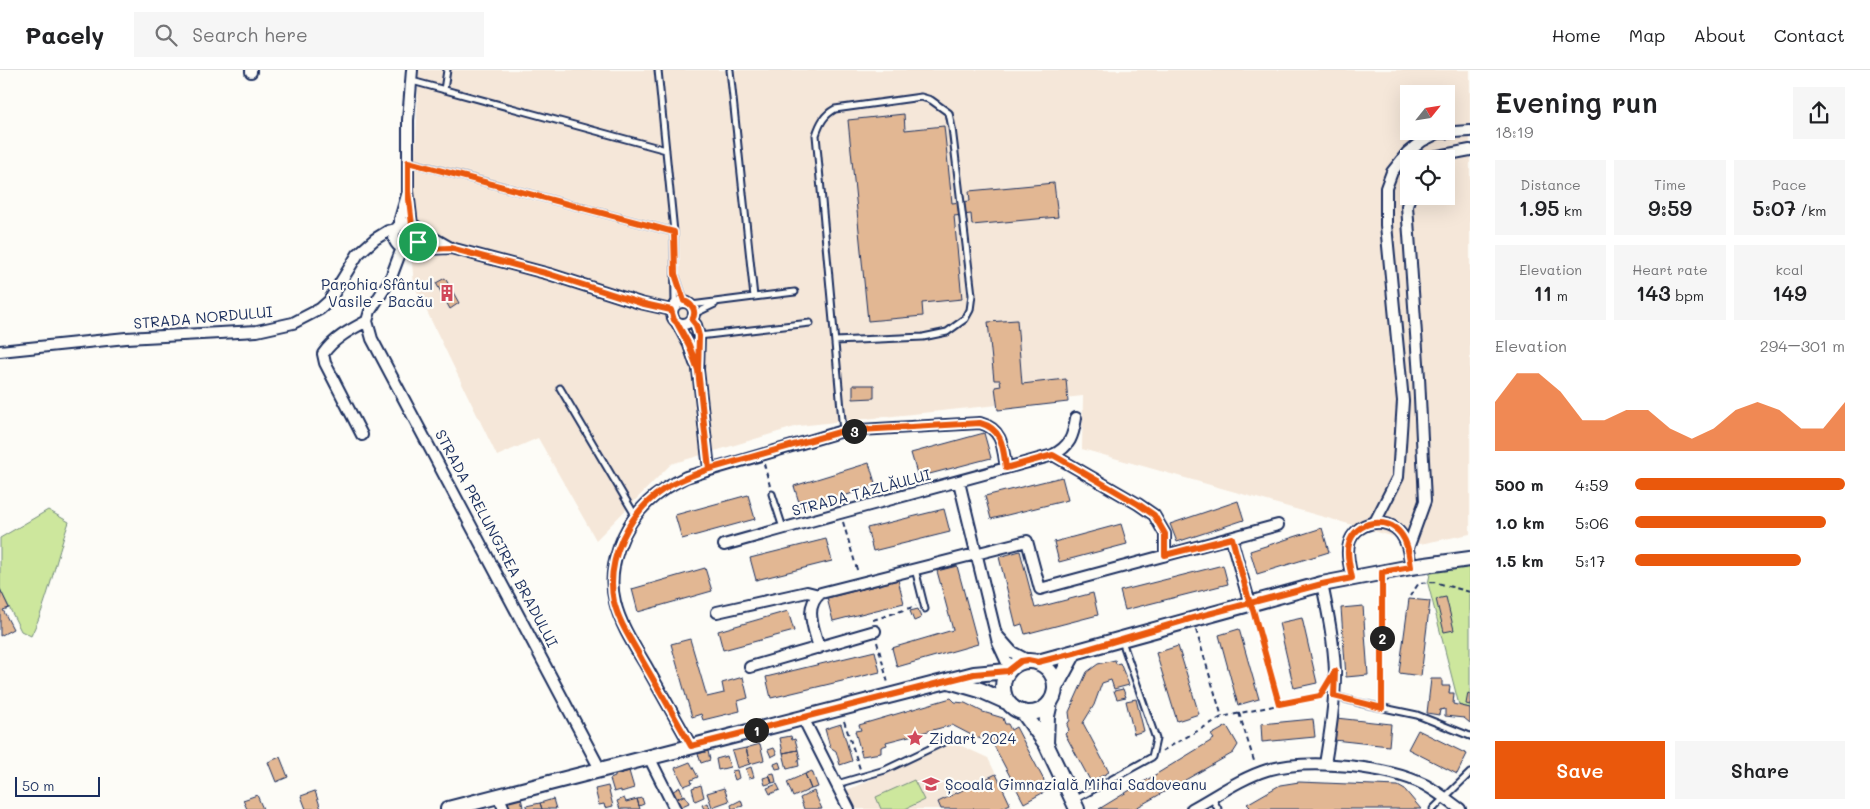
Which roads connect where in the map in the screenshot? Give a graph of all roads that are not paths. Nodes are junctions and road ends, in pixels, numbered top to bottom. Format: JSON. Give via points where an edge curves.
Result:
{"nodes":[{"id":1,"x":448,"y":70,"type":"edge"},
{"id":2,"x":658,"y":70,"type":"edge"},
{"id":3,"x":730,"y":70,"type":"edge"},
{"id":4,"x":412,"y":75,"type":"edge"},
{"id":5,"x":444,"y":90,"type":"junction"},
{"id":6,"x":1470,"y":131,"type":"edge"},
{"id":7,"x":666,"y":150,"type":"junction"},
{"id":8,"x":1470,"y":150,"type":"edge"},
{"id":9,"x":1455,"y":153,"type":"edge"},
{"id":10,"x":408,"y":162,"type":"junction"},
{"id":11,"x":408,"y":191,"type":"junction"},
{"id":12,"x":1407,"y":205,"type":"edge"},
{"id":13,"x":414,"y":226,"type":"junction"},
{"id":14,"x":397,"y":231,"type":"junction"},
{"id":15,"x":674,"y":232,"type":"junction"},
{"id":16,"x":415,"y":246,"type":"junction"},
{"id":17,"x":402,"y":248,"type":"junction"},
{"id":18,"x":450,"y":248,"type":"junction"},
{"id":19,"x":675,"y":274,"type":"junction"},
{"id":20,"x":795,"y":292,"type":"dead end"},
{"id":21,"x":754,"y":297,"type":"junction"},
{"id":22,"x":718,"y":303,"type":"junction"},
{"id":23,"x":685,"y":309,"type":"junction"},
{"id":24,"x":367,"y":321,"type":"junction"},
{"id":25,"x":677,"y":323,"type":"junction"},
{"id":26,"x":810,"y":323,"type":"dead end"},
{"id":27,"x":699,"y":336,"type":"junction"},
{"id":28,"x":834,"y":341,"type":"junction"},
{"id":29,"x":0,"y":350,"type":"edge"},
{"id":30,"x":698,"y":370,"type":"junction"},
{"id":31,"x":560,"y":388,"type":"dead end"},
{"id":32,"x":1076,"y":418,"type":"dead end"},
{"id":33,"x":843,"y":431,"type":"junction"},
{"id":34,"x":362,"y":435,"type":"dead end"},
{"id":35,"x":1057,"y":453,"type":"junction"},
{"id":36,"x":1006,"y":468,"type":"junction"},
{"id":37,"x":709,"y":469,"type":"junction"},
{"id":38,"x":959,"y":482,"type":"junction"},
{"id":39,"x":772,"y":494,"type":"road end"},
{"id":40,"x":635,"y":516,"type":"junction"},
{"id":41,"x":1375,"y":522,"type":"junction"},
{"id":42,"x":1278,"y":525,"type":"dead end"},
{"id":43,"x":783,"y":528,"type":"junction"},
{"id":44,"x":1232,"y":538,"type":"junction"},
{"id":45,"x":724,"y":545,"type":"dead end"},
{"id":46,"x":1408,"y":548,"type":"junction"},
{"id":47,"x":975,"y":553,"type":"junction"},
{"id":48,"x":1165,"y":555,"type":"junction"},
{"id":49,"x":1470,"y":559,"type":"edge"},
{"id":50,"x":1411,"y":567,"type":"junction"},
{"id":51,"x":914,"y":569,"type":"junction"},
{"id":52,"x":1352,"y":578,"type":"junction"},
{"id":53,"x":1322,"y":584,"type":"junction"},
{"id":54,"x":819,"y":594,"type":"junction"},
{"id":55,"x":1250,"y":604,"type":"junction"},
{"id":56,"x":924,"y":606,"type":"road end"},
{"id":57,"x":717,"y":612,"type":"dead end"},
{"id":58,"x":875,"y":632,"type":"road end"},
{"id":59,"x":996,"y":634,"type":"junction"},
{"id":60,"x":1122,"y":638,"type":"junction"},
{"id":61,"x":819,"y":648,"type":"junction"},
{"id":62,"x":1074,"y":653,"type":"junction"},
{"id":63,"x":1033,"y":661,"type":"junction"},
{"id":64,"x":750,"y":667,"type":"dead end"},
{"id":65,"x":1009,"y":670,"type":"junction"},
{"id":66,"x":948,"y":681,"type":"junction"},
{"id":67,"x":1056,"y":686,"type":"junction"},
{"id":68,"x":1334,"y":696,"type":"junction"},
{"id":69,"x":1007,"y":702,"type":"junction"},
{"id":70,"x":1050,"y":703,"type":"junction"},
{"id":71,"x":1023,"y":712,"type":"junction"},
{"id":72,"x":803,"y":718,"type":"junction"},
{"id":73,"x":1470,"y":736,"type":"edge"},
{"id":74,"x":946,"y":741,"type":"dead end"},
{"id":75,"x":1046,"y":744,"type":"junction"},
{"id":76,"x":691,"y":746,"type":"junction"},
{"id":77,"x":649,"y":757,"type":"junction"},
{"id":78,"x":1325,"y":764,"type":"junction"},
{"id":79,"x":600,"y":769,"type":"junction"},
{"id":80,"x":1470,"y":773,"type":"edge"},
{"id":81,"x":836,"y":784,"type":"junction"},
{"id":82,"x":498,"y":795,"type":"junction"},
{"id":83,"x":1212,"y":798,"type":"junction"},
{"id":84,"x":1446,"y":798,"type":"junction"},
{"id":85,"x":1075,"y":805,"type":"edge"},
{"id":86,"x":448,"y":809,"type":"edge"},
{"id":87,"x":504,"y":809,"type":"edge"},
{"id":88,"x":675,"y":809,"type":"edge"},
{"id":89,"x":849,"y":809,"type":"edge"},
{"id":90,"x":1192,"y":809,"type":"edge"},
{"id":91,"x":1218,"y":809,"type":"edge"},
{"id":92,"x":1433,"y":809,"type":"edge"},
{"id":93,"x":1460,"y":809,"type":"edge"}],
"edges":[{"from":1,"to":5,"type":"lane"},
{"from":2,"to":7,"type":"lane"},
{"from":3,"to":21,"type":"lane"},
{"from":4,"to":5,"type":"lane"},
{"from":4,"to":10,"type":"street"},
{"from":5,"to":7,"type":"lane"},
{"from":6,"to":41,"type":"street","via":[[1438,133],[1422,141],[1397,166],[1386,188],[1386,225],[1403,402],[1398,477]]},
{"from":7,"to":15,"type":"lane"},
{"from":8,"to":9,"type":"street"},
{"from":10,"to":11,"type":"street"},
{"from":10,"to":15,"type":"lane"},
{"from":11,"to":13,"type":"street"},
{"from":11,"to":14,"type":"street"},
{"from":12,"to":46,"type":"street","via":[[1425,501]]},
{"from":13,"to":14,"type":"street","via":[[404,224]]},
{"from":13,"to":16,"type":"street","via":[[420,237]]},
{"from":13,"to":18,"type":"street"},
{"from":14,"to":17,"type":"street"},
{"from":14,"to":29,"type":"street","name":"STRADA NORDULUI","via":[[382,234],[358,254],[329,301],[293,323],[257,331],[126,338]]},
{"from":15,"to":19,"type":"lane"},
{"from":16,"to":17,"type":"street"},
{"from":16,"to":18,"type":"street"},
{"from":17,"to":24,"type":"street","via":[[390,280]]},
{"from":18,"to":23,"type":"street","via":[[549,274],[640,303]]},
{"from":19,"to":23,"type":"lane"},
{"from":19,"to":23,"type":"lane"},
{"from":20,"to":21,"type":"lane"},
{"from":21,"to":22,"type":"lane"},
{"from":22,"to":23,"type":"lane"},
{"from":22,"to":23,"type":"lane","via":[[698,303]]},
{"from":23,"to":25,"type":"street","via":[[674,320]]},
{"from":23,"to":25,"type":"street","via":[[685,324]]},
{"from":23,"to":27,"type":"street"},
{"from":24,"to":34,"type":"street","via":[[346,332],[323,354]]},
{"from":24,"to":79,"type":"street","name":"STRADA PRELUNGIREA BRADULUI","via":[[372,338]]},
{"from":25,"to":30,"type":"street"},
{"from":26,"to":27,"type":"lane"},
{"from":27,"to":30,"type":"street"},
{"from":28,"to":28,"type":"lane","via":[[816,135],[820,122],[835,109],[921,97],[931,100],[949,112],[952,128],[972,295],[970,310],[965,319],[947,332],[923,337]]},
{"from":28,"to":33,"type":"lane"},
{"from":30,"to":37,"type":"street"},
{"from":31,"to":40,"type":"lane"},
{"from":32,"to":35,"type":"street","via":[[1073,435]]},
{"from":33,"to":36,"type":"street","via":[[980,423],[996,431],[1003,446]]},
{"from":33,"to":37,"type":"street"},
{"from":35,"to":36,"type":"street","name":"STRADA TAZLĂULUI"},
{"from":35,"to":48,"type":"street","via":[[1154,515],[1165,534]]},
{"from":36,"to":38,"type":"street","name":"STRADA TAZLĂULUI"},
{"from":37,"to":40,"type":"street","via":[[663,490]]},
{"from":38,"to":43,"type":"street","name":"STRADA TAZLĂULUI"},
{"from":38,"to":47,"type":"street"},
{"from":39,"to":43,"type":"lane"},
{"from":40,"to":76,"type":"street","via":[[619,545],[613,568],[614,601],[623,626]]},
{"from":41,"to":46,"type":"street","via":[[1400,532]]},
{"from":41,"to":52,"type":"street","via":[[1359,529],[1349,544]]},
{"from":42,"to":44,"type":"street"},
{"from":43,"to":45,"type":"street","name":"STRADA TAZLĂULUI"},
{"from":44,"to":48,"type":"street"},
{"from":44,"to":55,"type":"street"},
{"from":46,"to":50,"type":"street"},
{"from":47,"to":48,"type":"street","via":[[1027,541],[1040,590]]},
{"from":47,"to":51,"type":"street"},
{"from":47,"to":59,"type":"street"},
{"from":49,"to":50,"type":"street"},
{"from":50,"to":52,"type":"street"},
{"from":51,"to":54,"type":"street"},
{"from":51,"to":56,"type":"lane"},
{"from":52,"to":53,"type":"street"},
{"from":53,"to":55,"type":"street"},
{"from":53,"to":68,"type":"street","via":[[1332,637]]},
{"from":54,"to":57,"type":"street","via":[[808,592]]},
{"from":54,"to":61,"type":"street","via":[[810,606]]},
{"from":55,"to":60,"type":"street"},
{"from":58,"to":61,"type":"street"},
{"from":59,"to":63,"type":"street","via":[[1012,652]]},
{"from":59,"to":65,"type":"street"},
{"from":60,"to":62,"type":"street"},
{"from":60,"to":85,"type":"lane","via":[[1156,739],[1152,758]]},
{"from":61,"to":64,"type":"street"},
{"from":62,"to":63,"type":"street"},
{"from":62,"to":67,"type":"street"},
{"from":63,"to":65,"type":"street","via":[[1021,661]]},
{"from":63,"to":67,"type":"street","via":[[1051,671]]},
{"from":65,"to":66,"type":"street"},
{"from":65,"to":69,"type":"street","via":[[1003,686]]},
{"from":66,"to":69,"type":"street"},
{"from":66,"to":72,"type":"street"},
{"from":67,"to":70,"type":"street"},
{"from":68,"to":73,"type":"lane","via":[[1417,715]]},
{"from":68,"to":78,"type":"street"},
{"from":69,"to":71,"type":"street"},
{"from":70,"to":71,"type":"street","via":[[1038,712]]},
{"from":70,"to":75,"type":"street"},
{"from":71,"to":75,"type":"street"},
{"from":72,"to":76,"type":"street"},
{"from":72,"to":81,"type":"street"},
{"from":74,"to":81,"type":"lane","via":[[885,770]]},
{"from":75,"to":85,"type":"street"},
{"from":76,"to":77,"type":"street"},
{"from":77,"to":79,"type":"street"},
{"from":77,"to":88,"type":"street"},
{"from":78,"to":83,"type":"street","via":[[1278,767]]},
{"from":78,"to":84,"type":"street","via":[[1401,776]]},
{"from":79,"to":82,"type":"street"},
{"from":80,"to":84,"type":"lane"},
{"from":81,"to":89,"type":"street"},
{"from":82,"to":86,"type":"street"},
{"from":82,"to":87,"type":"street"},
{"from":83,"to":90,"type":"street"},
{"from":83,"to":91,"type":"lane"},
{"from":84,"to":92,"type":"lane"},
{"from":84,"to":93,"type":"street"}]}
